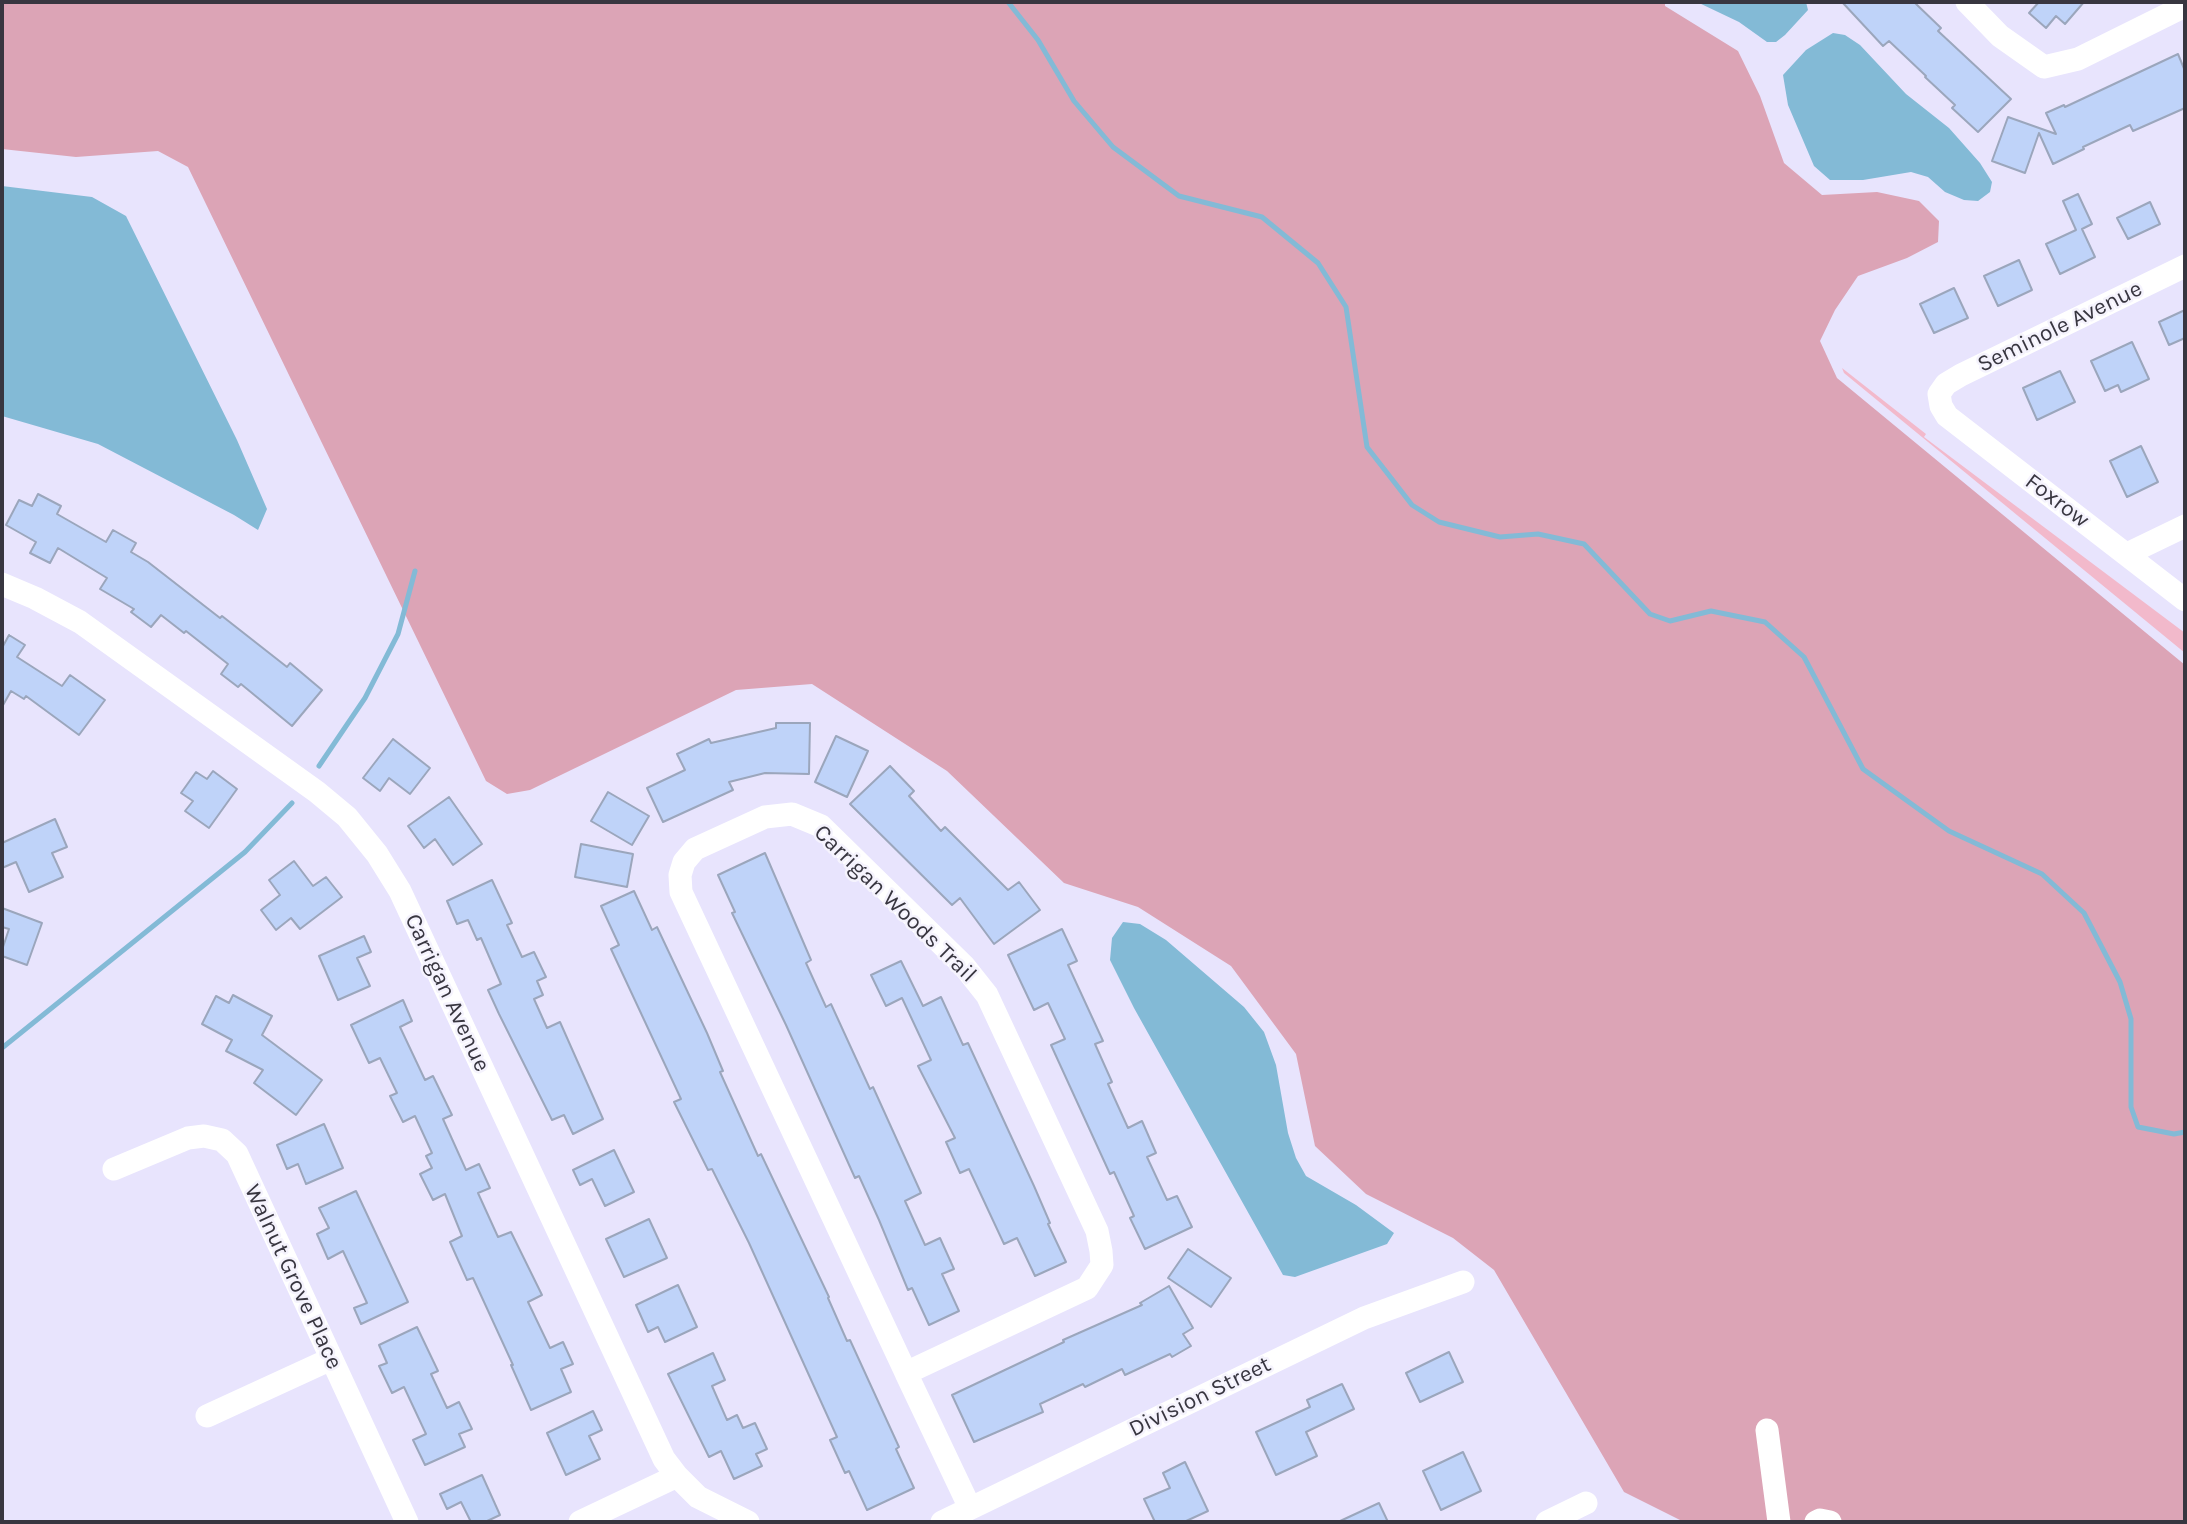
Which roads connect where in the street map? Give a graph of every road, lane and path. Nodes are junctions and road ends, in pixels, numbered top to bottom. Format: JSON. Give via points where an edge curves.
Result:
{"nodes":[{"id":1,"x":1966,"y":2,"type":"edge"},
{"id":2,"x":2185,"y":6,"type":"edge"},
{"id":3,"x":2185,"y":266,"type":"edge"},
{"id":4,"x":1939,"y":394,"type":"joint"},
{"id":5,"x":2185,"y":526,"type":"edge"},
{"id":6,"x":2127,"y":554,"type":"junction"},
{"id":7,"x":2,"y":584,"type":"edge"},
{"id":8,"x":2185,"y":600,"type":"edge"},
{"id":9,"x":114,"y":1169,"type":"dead end"},
{"id":10,"x":1462,"y":1282,"type":"dead end"},
{"id":11,"x":331,"y":1359,"type":"junction"},
{"id":12,"x":906,"y":1373,"type":"junction"},
{"id":13,"x":207,"y":1416,"type":"dead end"},
{"id":14,"x":1767,"y":1430,"type":"dead end"},
{"id":15,"x":677,"y":1476,"type":"junction"},
{"id":16,"x":1586,"y":1503,"type":"dead end"},
{"id":17,"x":970,"y":1508,"type":"junction"},
{"id":18,"x":407,"y":1522,"type":"edge"},
{"id":19,"x":580,"y":1522,"type":"edge"},
{"id":20,"x":748,"y":1522,"type":"edge"},
{"id":21,"x":942,"y":1522,"type":"edge"},
{"id":22,"x":1547,"y":1522,"type":"edge"},
{"id":23,"x":1779,"y":1522,"type":"edge"},
{"id":24,"x":1816,"y":1522,"type":"edge"},
{"id":25,"x":1830,"y":1522,"type":"edge"}],
"edges":[{"from":1,"to":2,"type":"street","via":[[2000,36],[2044,67],[2078,60]]},
{"from":3,"to":4,"type":"street","name":"Seminole Avenue","via":[[1961,375]]},
{"from":4,"to":6,"type":"street","name":"Foxrow","via":[[1947,416]]},
{"from":5,"to":6,"type":"street"},
{"from":6,"to":8,"type":"street","name":"Foxrow"},
{"from":7,"to":15,"type":"street","name":"Carrigan Avenue","via":[[80,622],[317,792],[347,817],[377,854],[400,891],[652,1434]]},
{"from":9,"to":11,"type":"street","name":"Walnut Grove Place","via":[[188,1138],[222,1140],[237,1153]]},
{"from":10,"to":17,"type":"street","name":"Division Street","via":[[1364,1318]]},
{"from":11,"to":13,"type":"street"},
{"from":11,"to":18,"type":"street","name":"Walnut Grove Place"},
{"from":12,"to":12,"type":"street","name":"Carrigan Woods Trail","via":[[681,892],[684,862],[695,849],[765,817],[792,814],[821,826],[964,966],[987,995],[1097,1230],[1102,1265],[1087,1288]]},
{"from":12,"to":17,"type":"street","name":"Carrigan Woods Trail"},
{"from":14,"to":23,"type":"street"},
{"from":15,"to":19,"type":"street"},
{"from":15,"to":20,"type":"street","name":"Carrigan Avenue","via":[[698,1497]]},
{"from":16,"to":22,"type":"street"},
{"from":17,"to":21,"type":"street","name":"Division Street"},
{"from":24,"to":25,"type":"street"}]}
